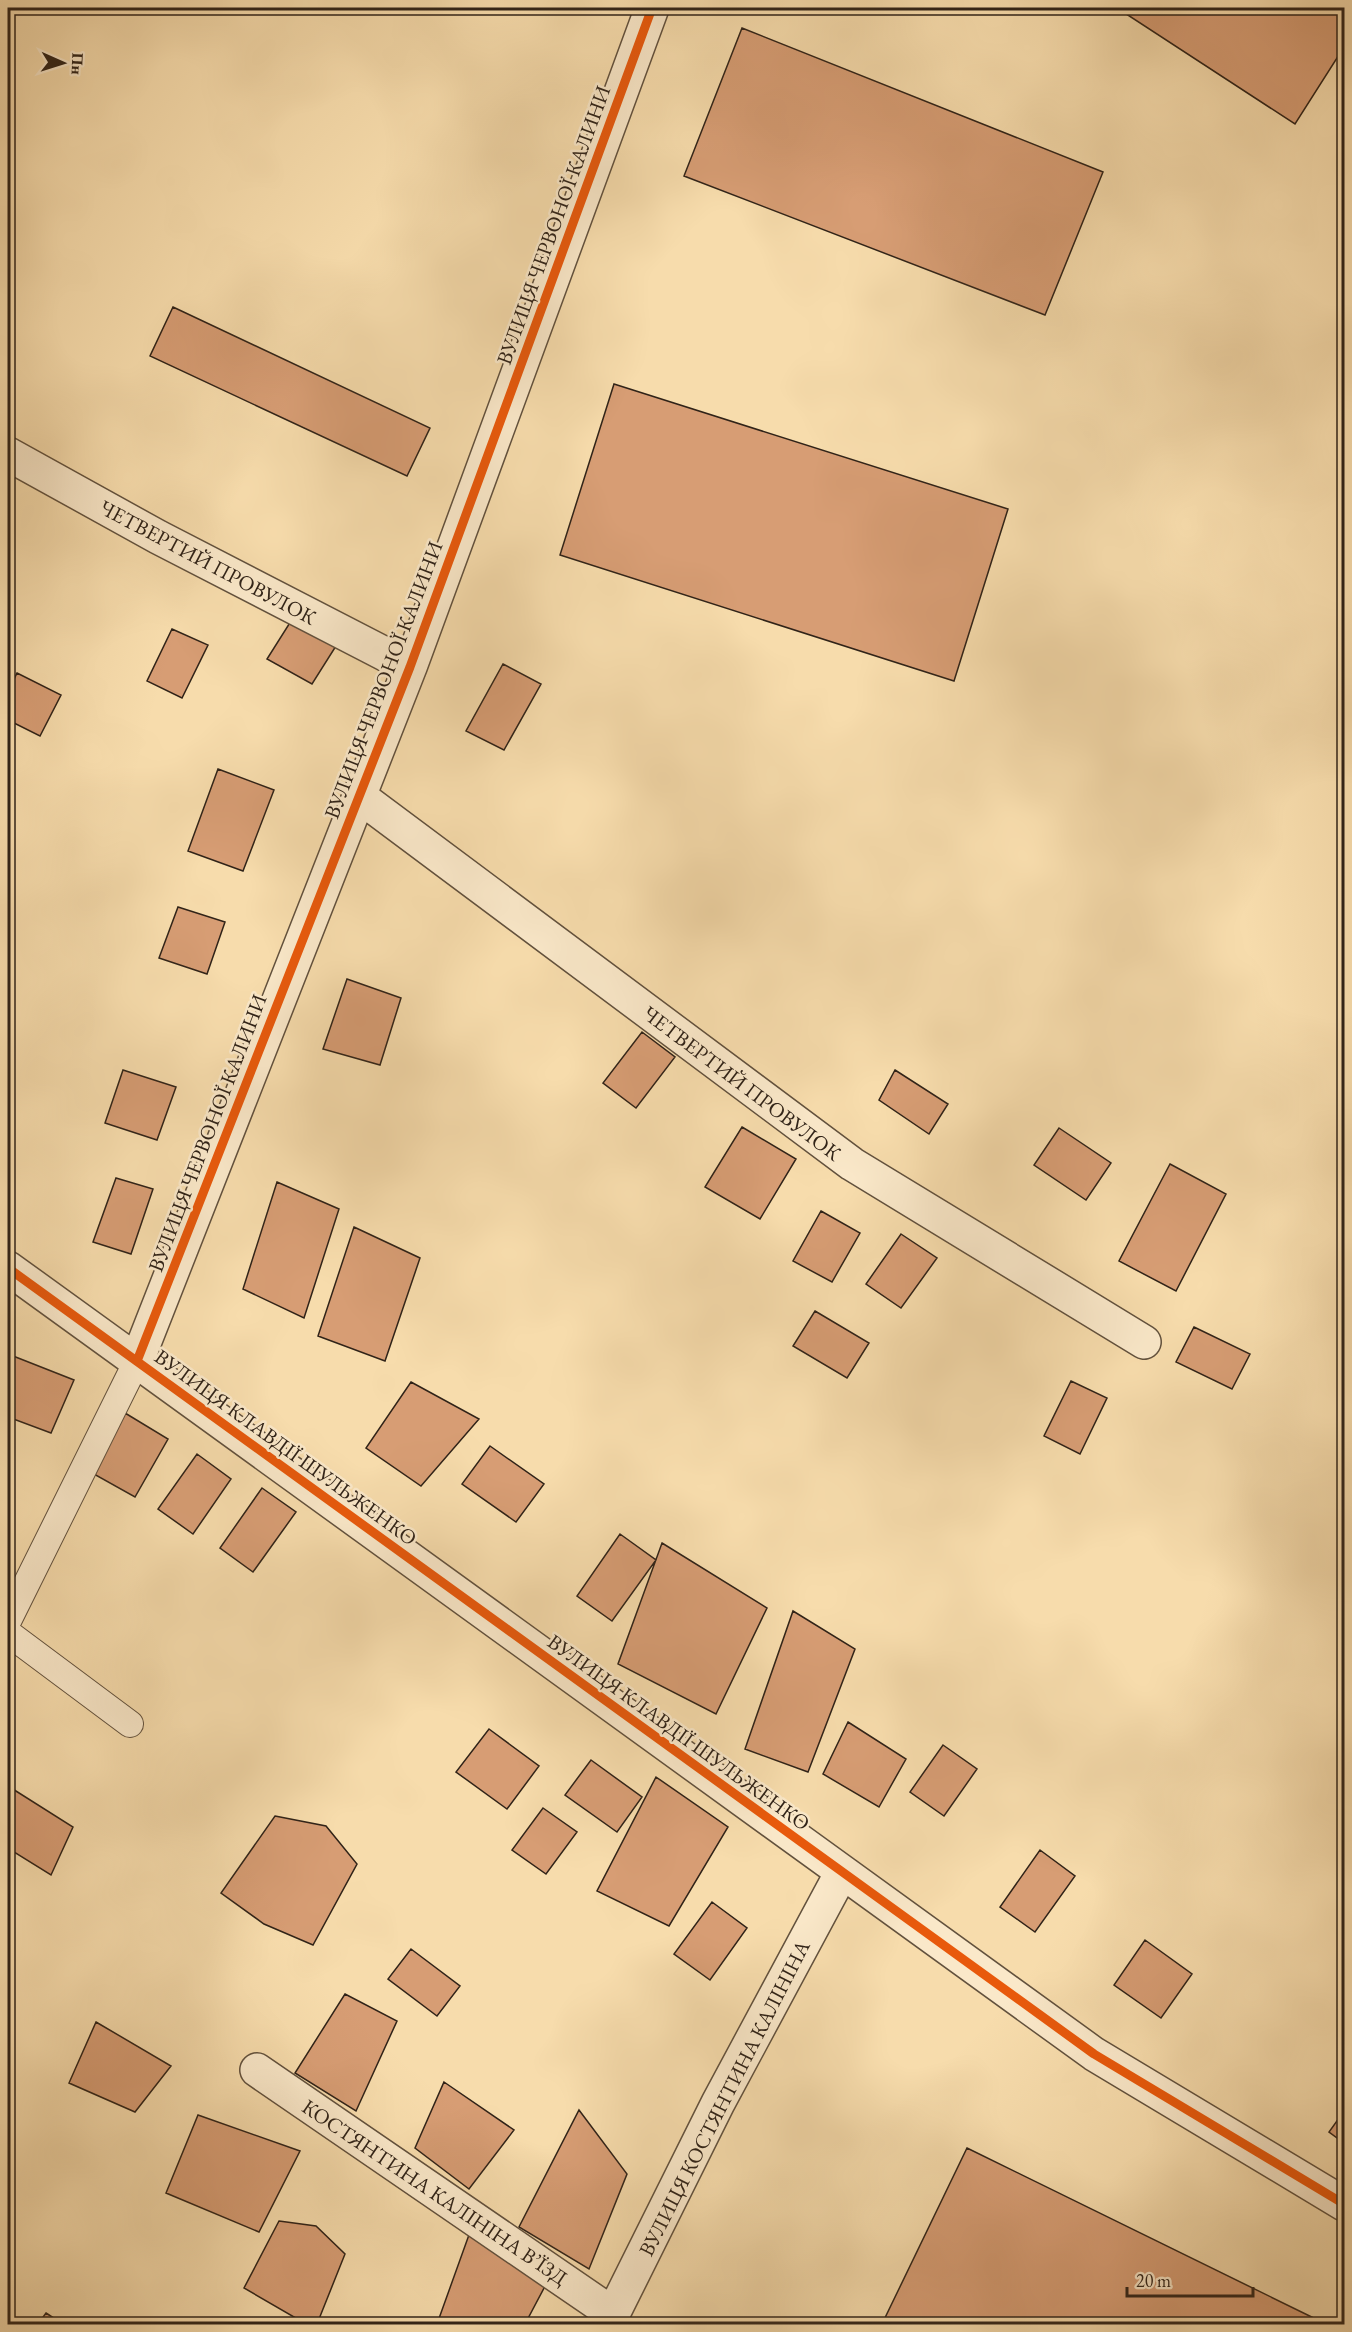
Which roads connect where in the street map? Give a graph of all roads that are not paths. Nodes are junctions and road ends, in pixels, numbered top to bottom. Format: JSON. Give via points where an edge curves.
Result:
{"nodes":[{"id":1,"x":652,"y":8,"type":"edge"},
{"id":2,"x":8,"y":454,"type":"edge"},
{"id":3,"x":410,"y":667,"type":"junction"},
{"id":4,"x":359,"y":796,"type":"junction"},
{"id":5,"x":8,"y":1268,"type":"edge"},
{"id":6,"x":1144,"y":1342,"type":"dead end"},
{"id":7,"x":137,"y":1361,"type":"junction"},
{"id":8,"x":8,"y":1621,"type":"edge"},
{"id":9,"x":8,"y":1632,"type":"edge"},
{"id":10,"x":130,"y":1724,"type":"dead end"},
{"id":11,"x":842,"y":1872,"type":"junction"},
{"id":12,"x":257,"y":2070,"type":"dead end"},
{"id":13,"x":1344,"y":2204,"type":"edge"},
{"id":14,"x":610,"y":2319,"type":"edge"}],
"edges":[{"from":1,"to":3,"type":"street","name":"ВУЛИЦЯ ЧЕРВОНОЇ КАЛИНИ"},
{"from":2,"to":3,"type":"street","name":"ЧЕТВЕРТИЙ ПРОВУЛОК","via":[[158,537]]},
{"from":3,"to":4,"type":"street","name":"ВУЛИЦЯ ЧЕРВОНОЇ КАЛИНИ"},
{"from":4,"to":6,"type":"street","name":"ЧЕТВЕРТИЙ ПРОВУЛОК","via":[[852,1164]]},
{"from":4,"to":7,"type":"street","name":"ВУЛИЦЯ ЧЕРВОНОЇ КАЛИНИ"},
{"from":5,"to":7,"type":"street","name":"ВУЛИЦЯ КЛАВДІЇ ШУЛЬЖЕНКО"},
{"from":7,"to":8,"type":"lane"},
{"from":7,"to":11,"type":"street","name":"ВУЛИЦЯ КЛАВДІЇ ШУЛЬЖЕНКО"},
{"from":9,"to":10,"type":"lane"},
{"from":11,"to":13,"type":"street","name":"ВУЛИЦЯ КЛАВДІЇ ШУЛЬЖЕНКО","via":[[1094,2054]]},
{"from":11,"to":14,"type":"street","name":"ВУЛИЦЯ КОСТЯНТИНА КАЛІНІНА","via":[[718,2103]]},
{"from":12,"to":14,"type":"street","name":"КОСТЯНТИНА КАЛІНІНА В’ЇЗД"}]}
